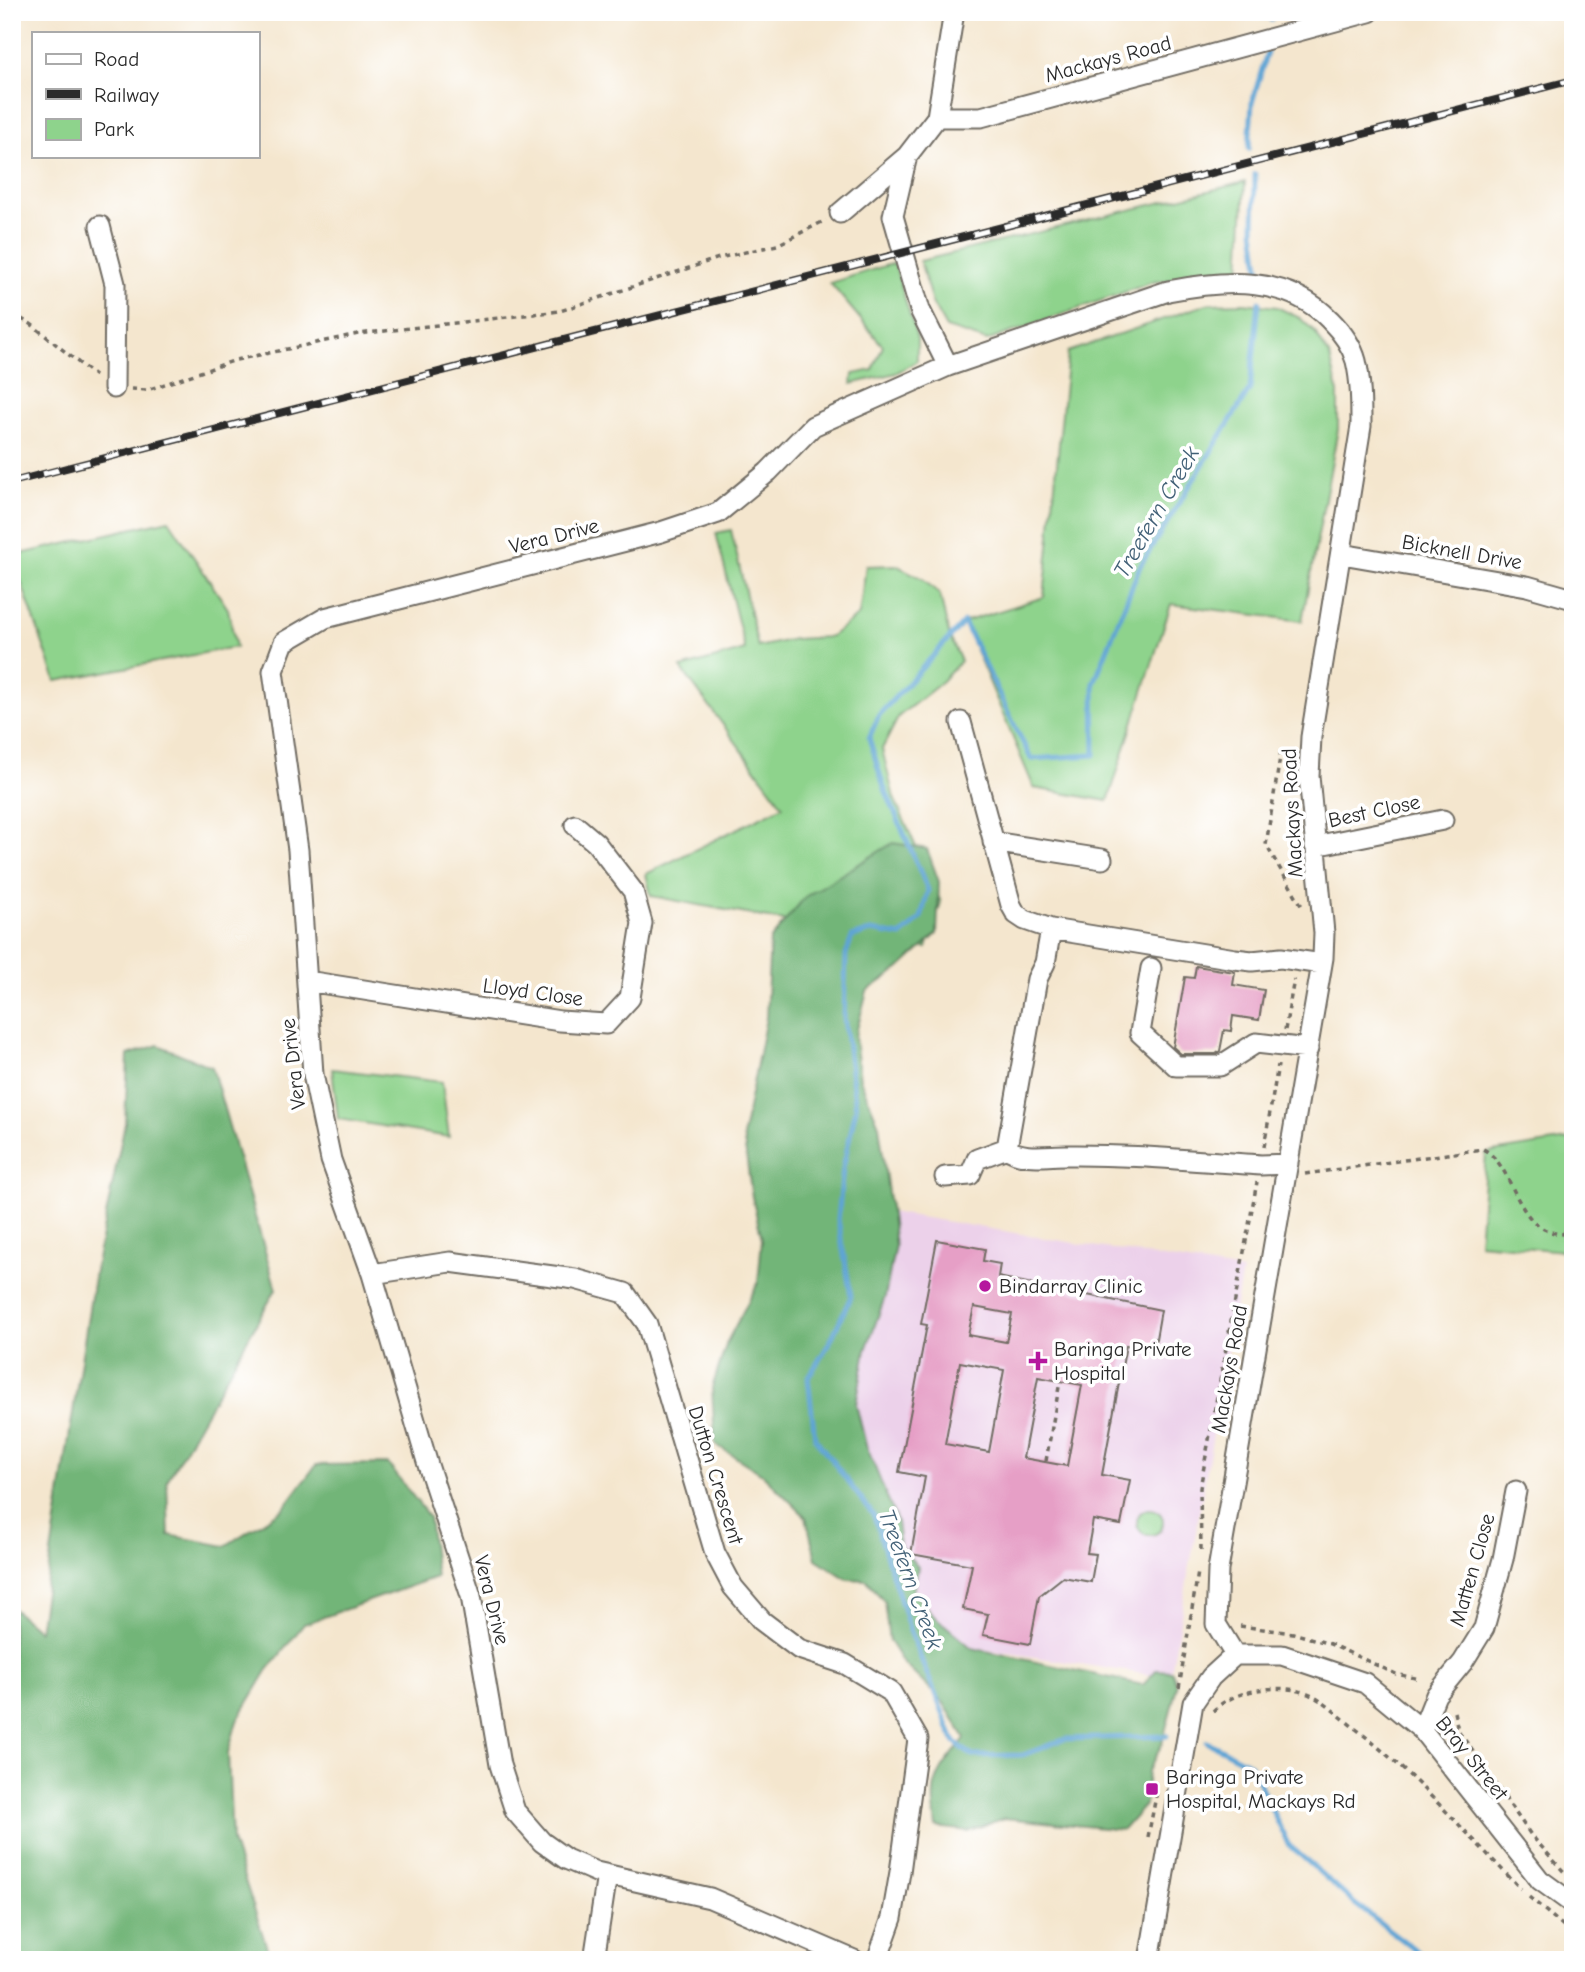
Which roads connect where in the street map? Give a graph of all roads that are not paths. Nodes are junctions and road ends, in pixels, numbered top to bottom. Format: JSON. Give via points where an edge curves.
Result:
{"nodes":[{"id":1,"x":954,"y":12,"type":"edge"},
{"id":2,"x":1369,"y":12,"type":"edge"},
{"id":3,"x":937,"y":117,"type":"junction"},
{"id":4,"x":907,"y":156,"type":"junction"},
{"id":5,"x":840,"y":213,"type":"road end"},
{"id":6,"x":100,"y":226,"type":"dead end"},
{"id":7,"x":948,"y":366,"type":"junction"},
{"id":8,"x":114,"y":388,"type":"road end"},
{"id":9,"x":1342,"y":554,"type":"junction"},
{"id":10,"x":1573,"y":600,"type":"edge"},
{"id":11,"x":961,"y":722,"type":"dead end"},
{"id":12,"x":1443,"y":820,"type":"dead end"},
{"id":13,"x":575,"y":825,"type":"dead end"},
{"id":14,"x":993,"y":842,"type":"junction"},
{"id":15,"x":1315,"y":846,"type":"junction"},
{"id":16,"x":1102,"y":859,"type":"dead end"},
{"id":17,"x":1051,"y":929,"type":"junction"},
{"id":18,"x":1322,"y":964,"type":"junction"},
{"id":19,"x":1151,"y":968,"type":"dead end"},
{"id":20,"x":307,"y":981,"type":"junction"},
{"id":21,"x":1308,"y":1049,"type":"junction"},
{"id":22,"x":1007,"y":1148,"type":"junction"},
{"id":23,"x":1296,"y":1169,"type":"junction"},
{"id":24,"x":945,"y":1177,"type":"dead end"},
{"id":25,"x":372,"y":1274,"type":"junction"},
{"id":26,"x":1516,"y":1491,"type":"dead end"},
{"id":27,"x":1235,"y":1655,"type":"junction"},
{"id":28,"x":1422,"y":1730,"type":"junction"},
{"id":29,"x":607,"y":1875,"type":"junction"},
{"id":30,"x":1573,"y":1904,"type":"edge"},
{"id":31,"x":594,"y":1960,"type":"edge"},
{"id":32,"x":854,"y":1960,"type":"edge"},
{"id":33,"x":877,"y":1960,"type":"edge"},
{"id":34,"x":1149,"y":1960,"type":"edge"}],
"edges":[{"from":1,"to":3,"type":"street"},
{"from":2,"to":3,"type":"street","name":"Mackays Road","via":[[981,117]]},
{"from":3,"to":4,"type":"street"},
{"from":4,"to":5,"type":"street"},
{"from":4,"to":7,"type":"street","via":[[893,216],[920,310]]},
{"from":6,"to":8,"type":"street","via":[[115,284]]},
{"from":7,"to":9,"type":"street","name":"Mackays Road","via":[[1168,291],[1233,282],[1293,294],[1320,310],[1340,330],[1357,368],[1361,425]]},
{"from":7,"to":20,"type":"street","name":"Vera Drive","via":[[813,426],[768,472],[718,513],[650,535],[325,618],[284,642],[273,671],[298,850]]},
{"from":9,"to":10,"type":"street","name":"Bicknell Drive","via":[[1527,586]]},
{"from":9,"to":15,"type":"street","name":"Mackays Road","via":[[1311,737]]},
{"from":11,"to":14,"type":"street"},
{"from":12,"to":15,"type":"street","name":"Best Close"},
{"from":13,"to":20,"type":"street","name":"Lloyd Close","via":[[596,843],[633,891],[642,923],[629,998],[606,1024],[560,1021]]},
{"from":14,"to":16,"type":"street"},
{"from":14,"to":17,"type":"street","via":[[1016,915]]},
{"from":15,"to":18,"type":"street","name":"Mackays Road","via":[[1324,933]]},
{"from":17,"to":18,"type":"street","via":[[1252,961],[1281,958]]},
{"from":17,"to":22,"type":"street","via":[[1037,979]]},
{"from":18,"to":21,"type":"street","name":"Mackays Road"},
{"from":19,"to":21,"type":"street","via":[[1140,1033],[1176,1066],[1220,1066],[1256,1043]]},
{"from":20,"to":25,"type":"street","name":"Vera Drive","via":[[313,1074],[331,1160]]},
{"from":21,"to":23,"type":"street","name":"Mackays Road"},
{"from":22,"to":23,"type":"street","via":[[1028,1156],[1110,1156]]},
{"from":22,"to":24,"type":"street","via":[[977,1159],[970,1175]]},
{"from":23,"to":27,"type":"street","name":"Mackays Road","via":[[1218,1570],[1216,1624]]},
{"from":25,"to":29,"type":"street","name":"Vera Drive","via":[[471,1596],[500,1765],[515,1811],[542,1842],[566,1859]]},
{"from":25,"to":33,"type":"street","name":"Dutton Crescent","via":[[450,1262],[575,1279],[625,1293],[646,1324],[715,1553],[733,1587],[762,1621],[799,1648],[845,1664],[891,1692],[918,1739],[892,1918]]},
{"from":26,"to":28,"type":"street","name":"Matten Close","via":[[1484,1628],[1436,1695]]},
{"from":27,"to":28,"type":"street","name":"Bray Street","via":[[1282,1655],[1365,1683]]},
{"from":27,"to":34,"type":"street","via":[[1210,1677],[1193,1703],[1199,1720],[1185,1751]]},
{"from":28,"to":30,"type":"street","name":"Bray Street","via":[[1540,1880]]},
{"from":29,"to":31,"type":"street"},
{"from":29,"to":32,"type":"street","name":"Vera Drive","via":[[710,1898]]}]}
